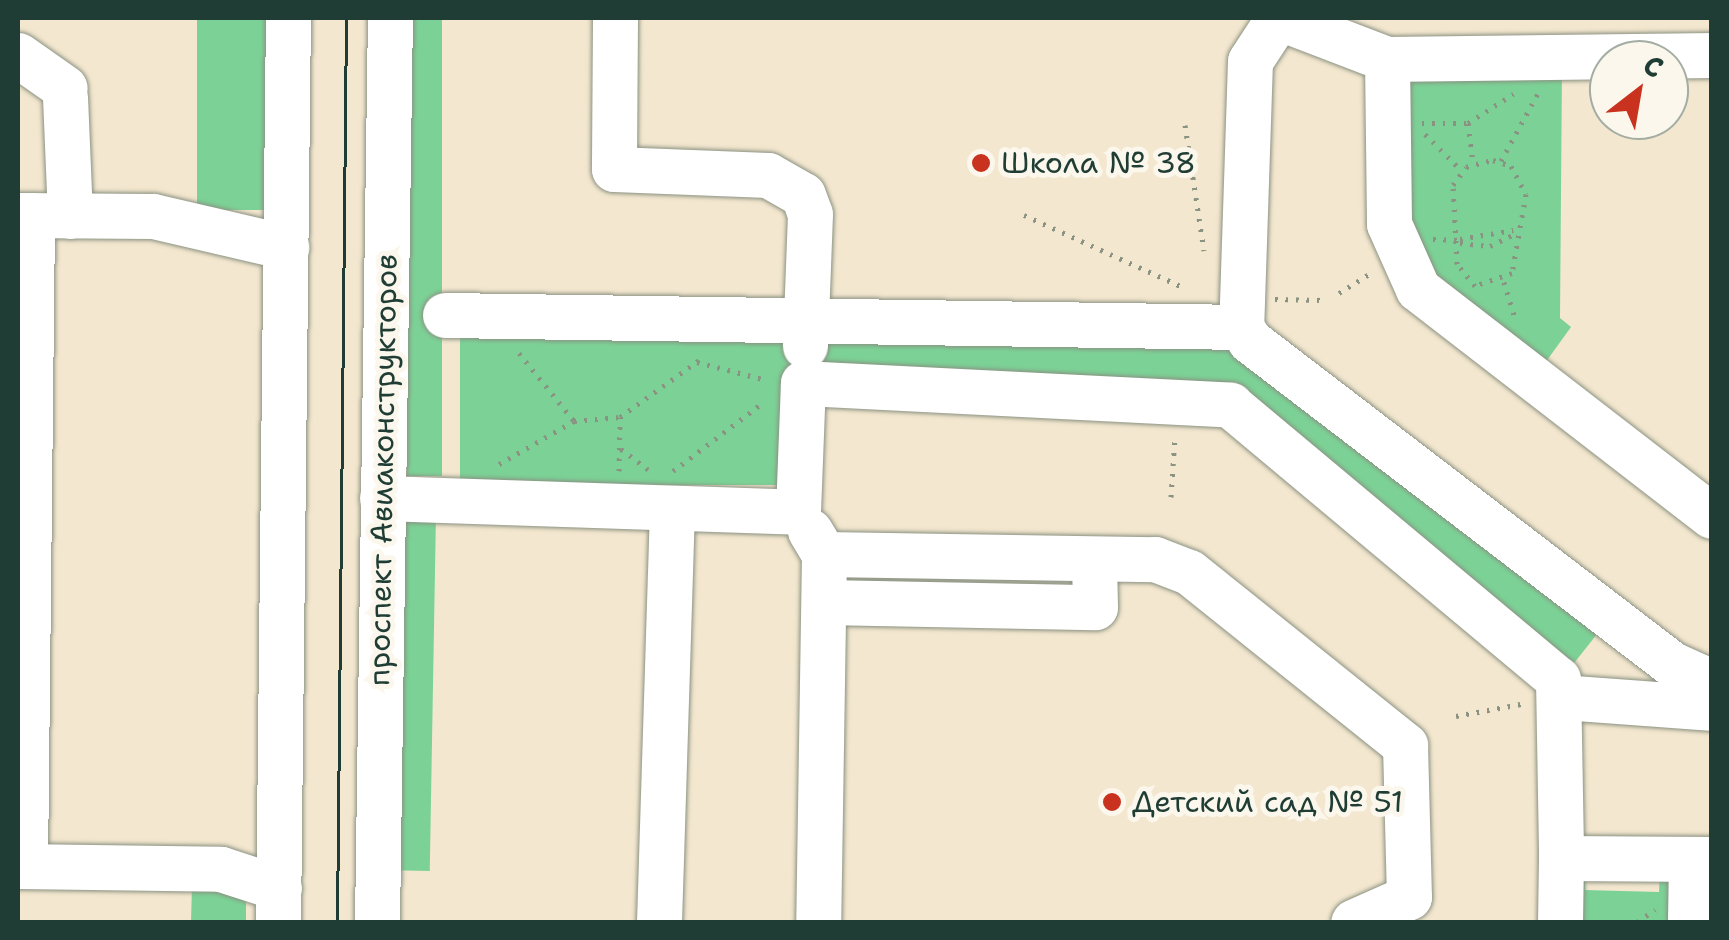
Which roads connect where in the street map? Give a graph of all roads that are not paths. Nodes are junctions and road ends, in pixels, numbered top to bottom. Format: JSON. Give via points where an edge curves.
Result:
{"nodes":[{"id":1,"x":288,"y":18,"type":"edge"},
{"id":2,"x":390,"y":18,"type":"edge"},
{"id":3,"x":615,"y":18,"type":"edge"},
{"id":4,"x":1279,"y":18,"type":"edge"},
{"id":5,"x":18,"y":55,"type":"edge"},
{"id":6,"x":1712,"y":55,"type":"edge"},
{"id":7,"x":1387,"y":59,"type":"junction"},
{"id":8,"x":40,"y":215,"type":"edge"},
{"id":9,"x":286,"y":247,"type":"junction"},
{"id":10,"x":1242,"y":313,"type":"junction"},
{"id":11,"x":445,"y":314,"type":"dead end"},
{"id":12,"x":806,"y":319,"type":"junction"},
{"id":13,"x":795,"y":384,"type":"junction"},
{"id":14,"x":668,"y":495,"type":"junction"},
{"id":15,"x":382,"y":498,"type":"junction"},
{"id":16,"x":798,"y":512,"type":"junction"},
{"id":17,"x":1712,"y":516,"type":"edge"},
{"id":18,"x":824,"y":554,"type":"junction"},
{"id":19,"x":1094,"y":560,"type":"junction"},
{"id":20,"x":824,"y":602,"type":"junction"},
{"id":21,"x":1712,"y":682,"type":"edge"},
{"id":22,"x":1562,"y":697,"type":"junction"},
{"id":23,"x":1712,"y":708,"type":"edge"},
{"id":24,"x":1560,"y":858,"type":"junction"},
{"id":25,"x":1701,"y":859,"type":"edge"},
{"id":26,"x":21,"y":866,"type":"edge"},
{"id":27,"x":278,"y":905,"type":"edge"},
{"id":28,"x":1416,"y":910,"type":"edge"},
{"id":29,"x":377,"y":922,"type":"edge"},
{"id":30,"x":659,"y":922,"type":"edge"},
{"id":31,"x":818,"y":922,"type":"edge"},
{"id":32,"x":1353,"y":922,"type":"edge"},
{"id":33,"x":1560,"y":922,"type":"edge"},
{"id":34,"x":1690,"y":922,"type":"edge"}],
"edges":[{"from":1,"to":9,"type":"street"},
{"from":2,"to":15,"type":"street","name":"проспект Авиаконструкторов"},
{"from":3,"to":12,"type":"street","via":[[614,169],[768,175],[803,195]]},
{"from":4,"to":7,"type":"street"},
{"from":4,"to":10,"type":"street","via":[[1250,61]]},
{"from":5,"to":8,"type":"street","via":[[65,93]]},
{"from":6,"to":7,"type":"street"},
{"from":7,"to":17,"type":"street","via":[[1389,224],[1418,289]]},
{"from":8,"to":9,"type":"street","via":[[153,216]]},
{"from":8,"to":26,"type":"street"},
{"from":9,"to":27,"type":"street"},
{"from":10,"to":12,"type":"street"},
{"from":10,"to":21,"type":"street","via":[[1672,664]]},
{"from":11,"to":12,"type":"street"},
{"from":12,"to":13,"type":"street"},
{"from":13,"to":16,"type":"street"},
{"from":13,"to":22,"type":"street","via":[[1230,405],[1544,663]]},
{"from":14,"to":15,"type":"street"},
{"from":14,"to":16,"type":"street"},
{"from":14,"to":30,"type":"street"},
{"from":15,"to":29,"type":"street","name":"проспект Авиаконструкторов"},
{"from":16,"to":18,"type":"street"},
{"from":18,"to":19,"type":"street"},
{"from":18,"to":20,"type":"street"},
{"from":19,"to":20,"type":"street","via":[[1095,608]]},
{"from":19,"to":28,"type":"street","via":[[1173,562],[1405,744]]},
{"from":20,"to":31,"type":"street"},
{"from":22,"to":23,"type":"street"},
{"from":22,"to":24,"type":"street"},
{"from":24,"to":25,"type":"street"},
{"from":24,"to":33,"type":"street"},
{"from":25,"to":34,"type":"street"},
{"from":26,"to":27,"type":"street","via":[[222,869]]},
{"from":28,"to":32,"type":"street"}]}
